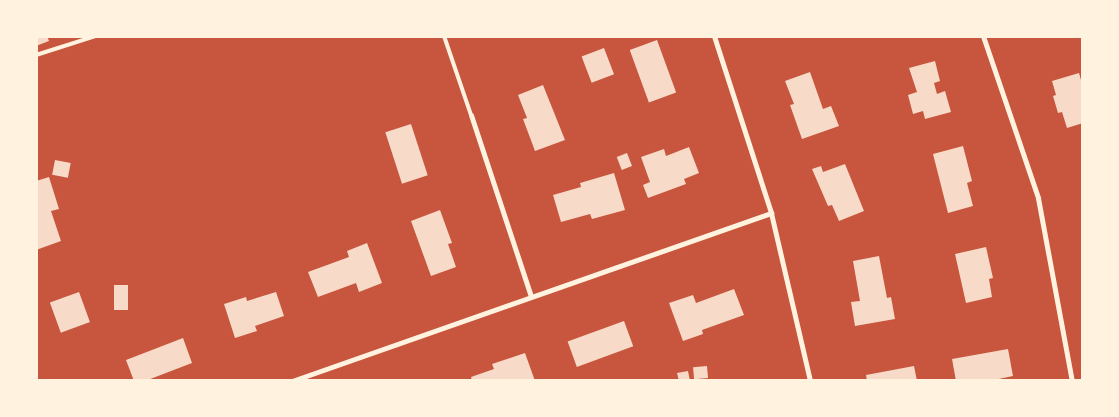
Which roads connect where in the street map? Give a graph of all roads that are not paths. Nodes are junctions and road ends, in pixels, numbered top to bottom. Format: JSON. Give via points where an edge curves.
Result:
{"nodes":[{"id":1,"x":96,"y":36,"type":"edge"},
{"id":2,"x":444,"y":36,"type":"edge"},
{"id":3,"x":714,"y":36,"type":"edge"},
{"id":4,"x":983,"y":36,"type":"edge"},
{"id":5,"x":36,"y":55,"type":"edge"},
{"id":6,"x":471,"y":115,"type":"joint"},
{"id":7,"x":771,"y":213,"type":"junction"},
{"id":8,"x":531,"y":296,"type":"junction"},
{"id":9,"x":292,"y":381,"type":"edge"},
{"id":10,"x":810,"y":381,"type":"edge"},
{"id":11,"x":1072,"y":381,"type":"edge"}],
"edges":[{"from":1,"to":5,"type":"lane"},
{"from":2,"to":6,"type":"lane"},
{"from":3,"to":7,"type":"street"},
{"from":4,"to":11,"type":"street","via":[[1038,198]]},
{"from":6,"to":8,"type":"street"},
{"from":7,"to":8,"type":"street"},
{"from":7,"to":10,"type":"street"},
{"from":8,"to":9,"type":"street"}]}
